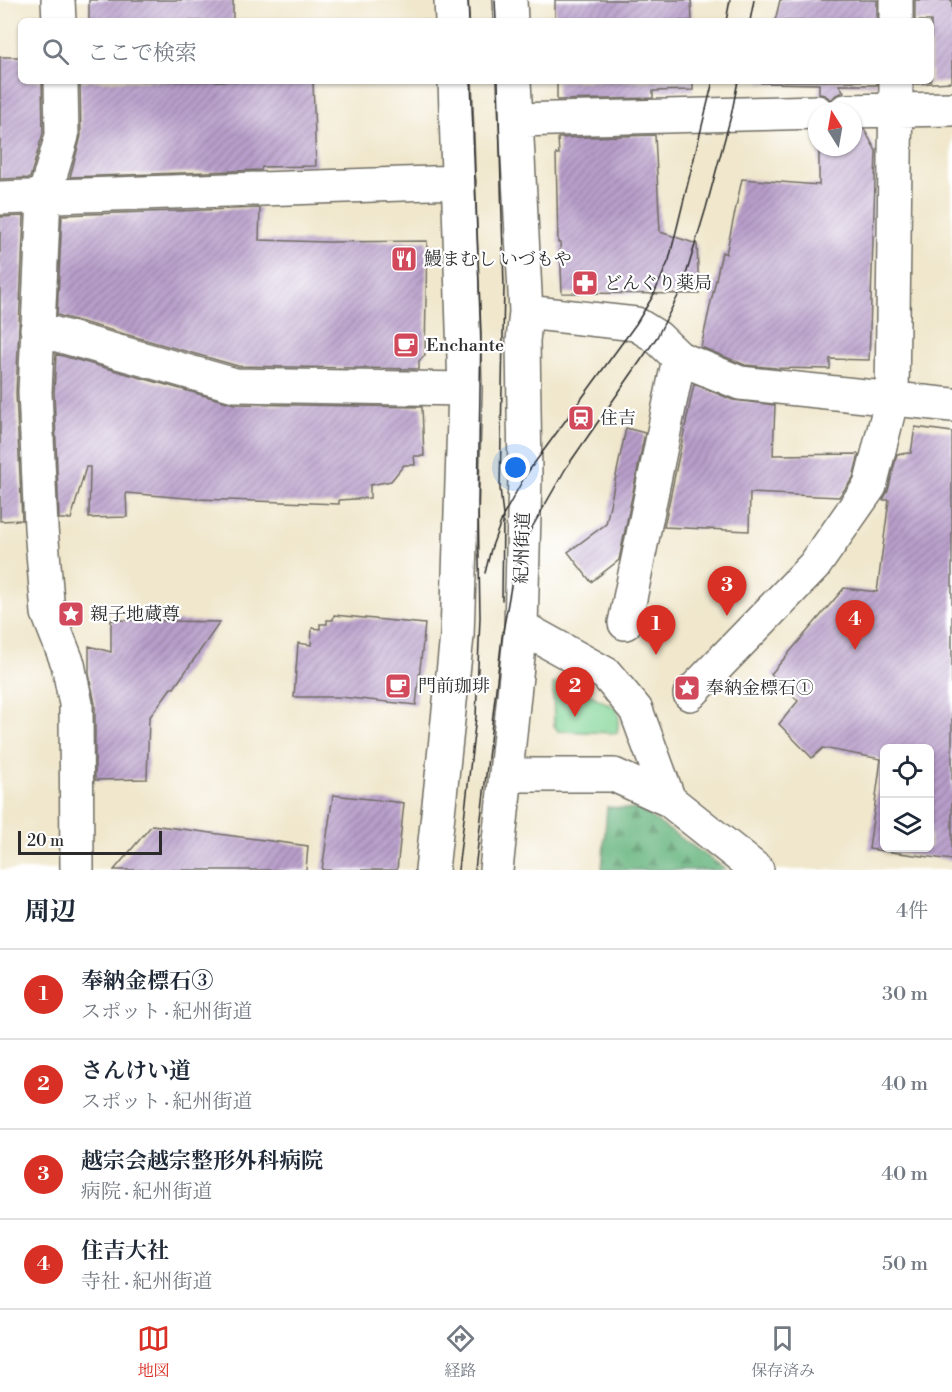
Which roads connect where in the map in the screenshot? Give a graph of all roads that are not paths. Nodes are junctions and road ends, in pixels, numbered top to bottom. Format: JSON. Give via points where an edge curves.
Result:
{"nodes":[{"id":1,"x":58,"y":0,"type":"edge"},
{"id":2,"x":452,"y":0,"type":"edge"},
{"id":3,"x":510,"y":0,"type":"edge"},
{"id":4,"x":896,"y":0,"type":"edge"},
{"id":5,"x":59,"y":18,"type":"edge"},
{"id":6,"x":452,"y":18,"type":"edge"},
{"id":7,"x":511,"y":18,"type":"edge"},
{"id":8,"x":896,"y":18,"type":"edge"},
{"id":9,"x":61,"y":84,"type":"edge"},
{"id":10,"x":455,"y":84,"type":"edge"},
{"id":11,"x":514,"y":84,"type":"edge"},
{"id":12,"x":896,"y":95,"type":"edge"},
{"id":13,"x":862,"y":106,"type":"edge"},
{"id":14,"x":952,"y":109,"type":"edge"},
{"id":15,"x":808,"y":112,"type":"edge"},
{"id":16,"x":516,"y":120,"type":"junction"},
{"id":17,"x":459,"y":182,"type":"junction"},
{"id":18,"x":44,"y":196,"type":"junction"},
{"id":19,"x":0,"y":198,"type":"edge"},
{"id":20,"x":526,"y":312,"type":"junction"},
{"id":21,"x":37,"y":329,"type":"junction"},
{"id":22,"x":679,"y":358,"type":"junction"},
{"id":23,"x":465,"y":389,"type":"junction"},
{"id":24,"x":892,"y":399,"type":"junction"},
{"id":25,"x":952,"y":405,"type":"edge"},
{"id":26,"x":625,"y":623,"type":"dead end"},
{"id":27,"x":521,"y":627,"type":"junction"},
{"id":28,"x":690,"y":694,"type":"dead end"},
{"id":29,"x":506,"y":775,"type":"junction"},
{"id":30,"x":669,"y":800,"type":"junction"},
{"id":31,"x":77,"y":870,"type":"edge"},
{"id":32,"x":432,"y":870,"type":"edge"},
{"id":33,"x":496,"y":870,"type":"edge"},
{"id":34,"x":757,"y":870,"type":"edge"}],
"edges":[{"from":1,"to":5,"type":"street"},
{"from":2,"to":6,"type":"street"},
{"from":3,"to":7,"type":"street"},
{"from":4,"to":8,"type":"street"},
{"from":9,"to":18,"type":"street","via":[[62,136]]},
{"from":10,"to":17,"type":"street"},
{"from":11,"to":16,"type":"street","name":"紀州街道"},
{"from":12,"to":13,"type":"street"},
{"from":12,"to":14,"type":"street"},
{"from":12,"to":24,"type":"street"},
{"from":15,"to":16,"type":"street"},
{"from":16,"to":20,"type":"street","name":"紀州街道"},
{"from":17,"to":18,"type":"street"},
{"from":17,"to":23,"type":"street"},
{"from":18,"to":19,"type":"street"},
{"from":18,"to":21,"type":"street"},
{"from":20,"to":22,"type":"street","via":[[636,324]]},
{"from":20,"to":27,"type":"street","name":"紀州街道"},
{"from":21,"to":23,"type":"street","via":[[235,385]]},
{"from":21,"to":31,"type":"street","via":[[35,392],[48,613],[68,664],[76,704]]},
{"from":22,"to":24,"type":"street","via":[[740,383]]},
{"from":22,"to":26,"type":"street"},
{"from":23,"to":32,"type":"street","via":[[457,636]]},
{"from":24,"to":25,"type":"street"},
{"from":24,"to":28,"type":"street","via":[[870,486],[814,566]]},
{"from":27,"to":29,"type":"street","name":"紀州街道"},
{"from":27,"to":30,"type":"street","via":[[606,674],[636,710]]},
{"from":29,"to":30,"type":"street","via":[[614,775]]},
{"from":29,"to":33,"type":"street","name":"紀州街道"},
{"from":30,"to":34,"type":"street"}]}
